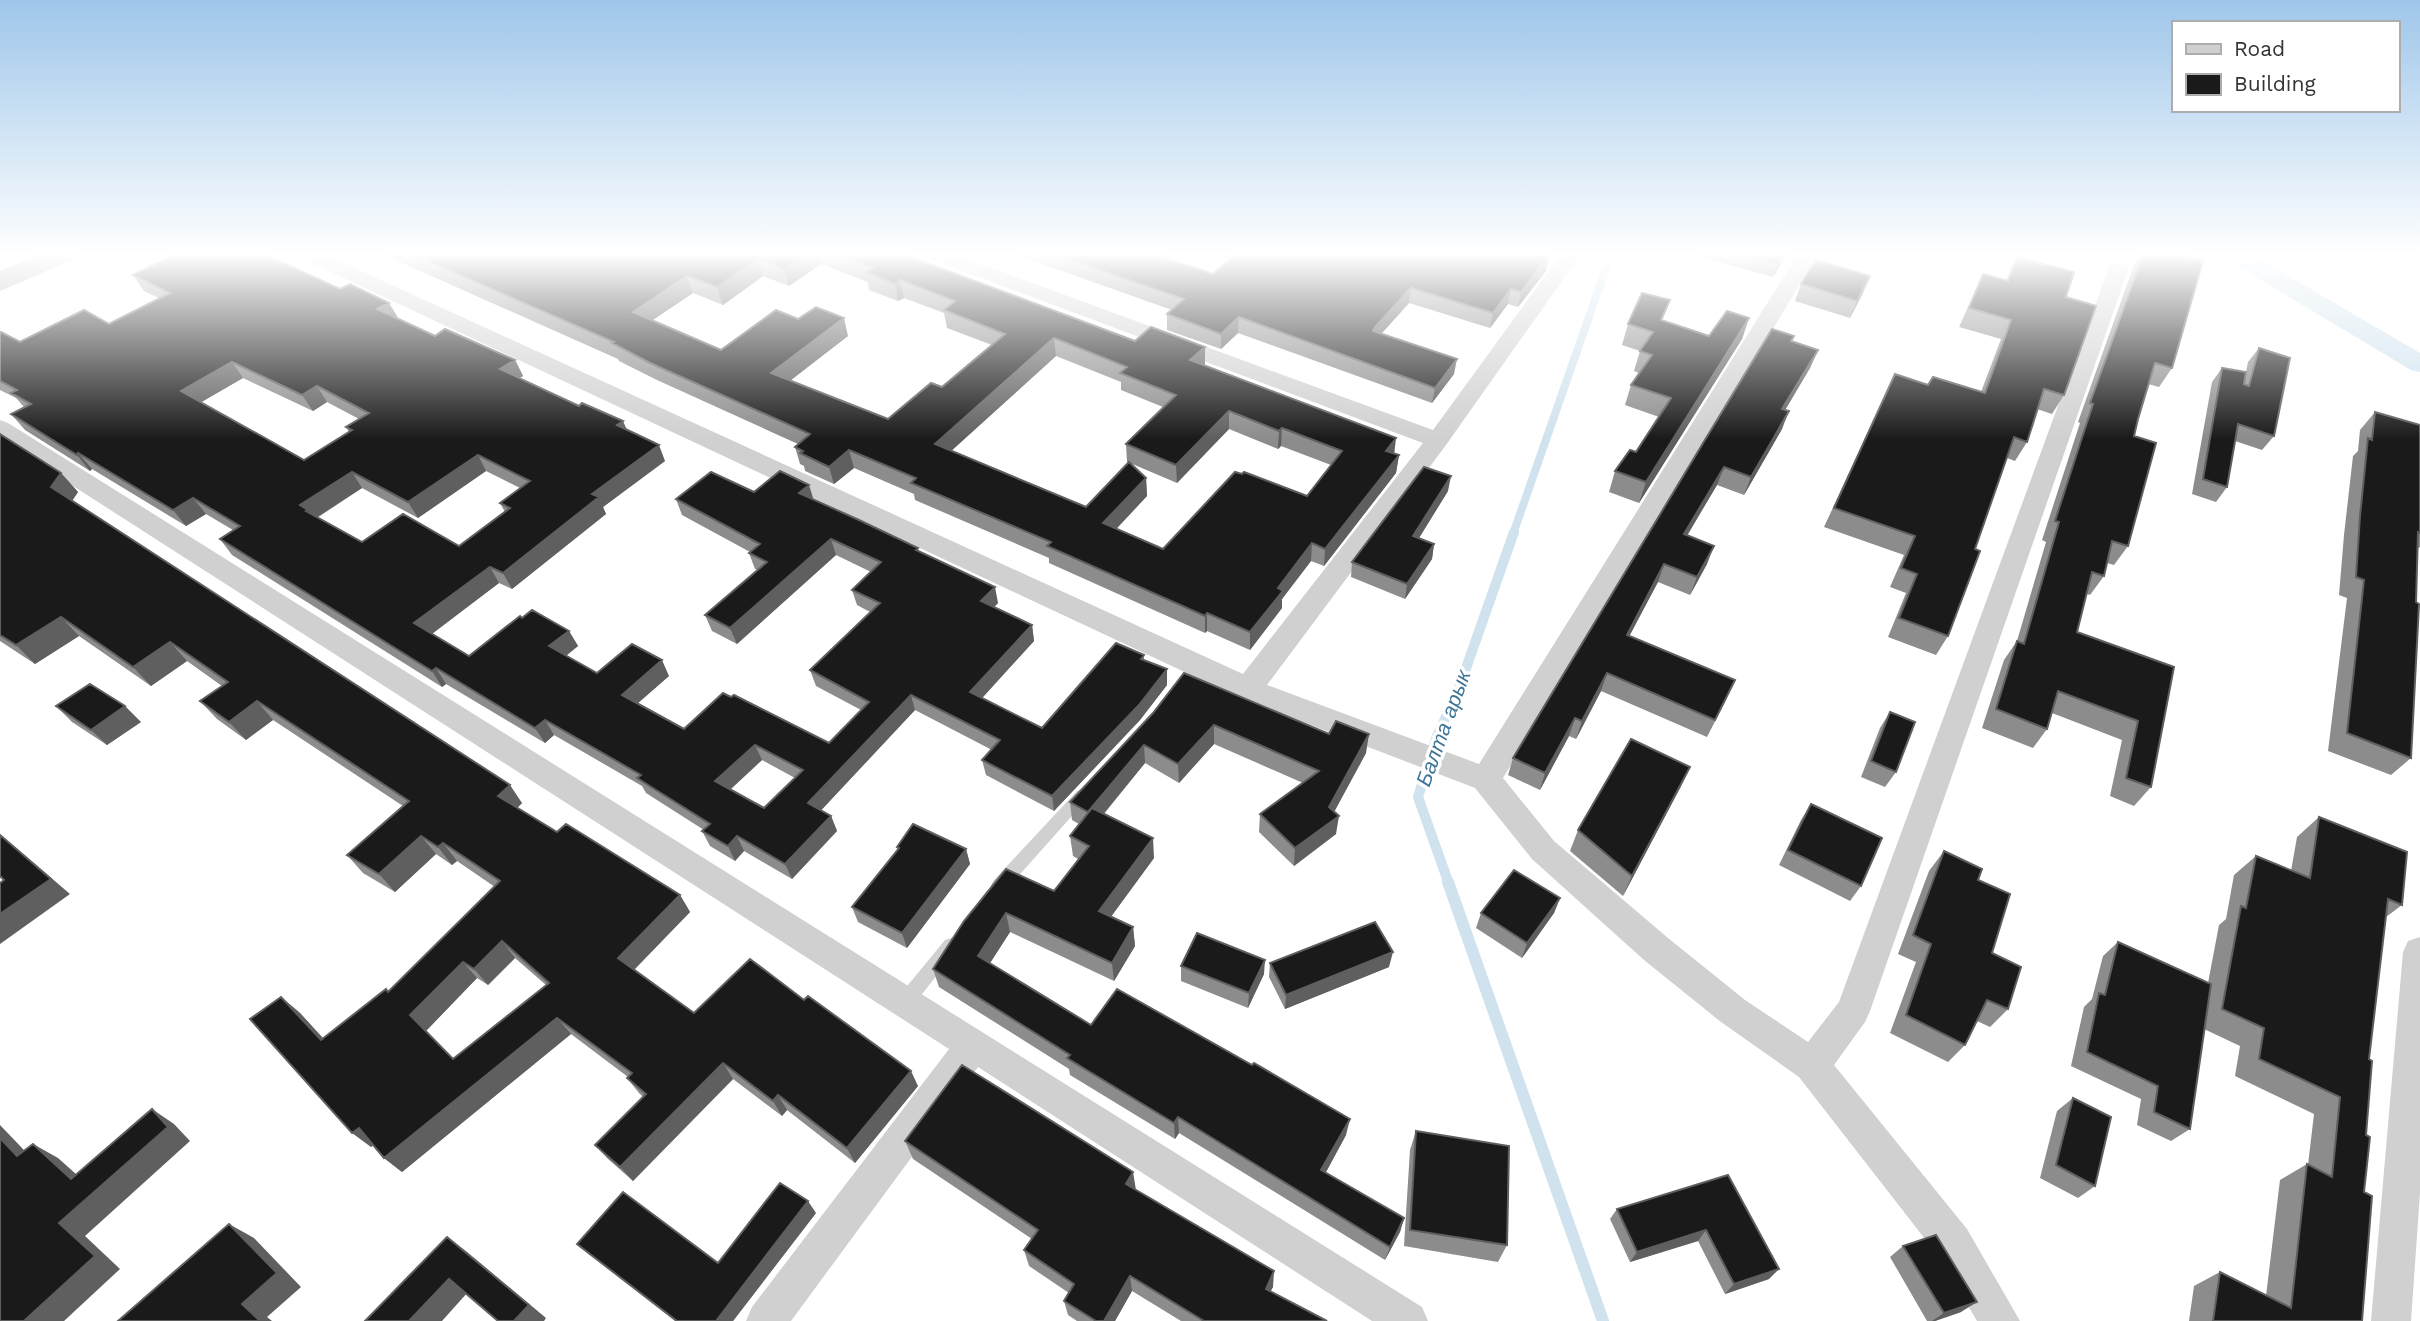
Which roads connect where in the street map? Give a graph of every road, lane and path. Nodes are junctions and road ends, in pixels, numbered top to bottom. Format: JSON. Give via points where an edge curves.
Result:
{"nodes":[{"id":1,"x":447,"y":316,"type":"edge"},
{"id":2,"x":1102,"y":316,"type":"edge"},
{"id":3,"x":1526,"y":316,"type":"edge"},
{"id":4,"x":1770,"y":316,"type":"edge"},
{"id":5,"x":2102,"y":316,"type":"edge"},
{"id":6,"x":0,"y":428,"type":"edge"},
{"id":7,"x":1438,"y":440,"type":"junction"},
{"id":8,"x":1248,"y":689,"type":"junction"},
{"id":9,"x":1486,"y":779,"type":"junction"},
{"id":10,"x":1090,"y":786,"type":"edge"},
{"id":11,"x":989,"y":898,"type":"edge"},
{"id":12,"x":964,"y":929,"type":"edge"},
{"id":13,"x":2420,"y":952,"type":"edge"},
{"id":14,"x":905,"y":1002,"type":"junction"},
{"id":15,"x":973,"y":1045,"type":"junction"},
{"id":16,"x":1812,"y":1065,"type":"junction"},
{"id":17,"x":766,"y":1321,"type":"edge"},
{"id":18,"x":1408,"y":1321,"type":"edge"},
{"id":19,"x":2000,"y":1321,"type":"edge"},
{"id":20,"x":2391,"y":1321,"type":"edge"}],
"edges":[{"from":1,"to":8,"type":"street","via":[[1191,670]]},
{"from":2,"to":7,"type":"street"},
{"from":3,"to":7,"type":"street"},
{"from":4,"to":9,"type":"street"},
{"from":5,"to":16,"type":"street","via":[[1853,1011]]},
{"from":6,"to":14,"type":"street"},
{"from":7,"to":8,"type":"street"},
{"from":8,"to":9,"type":"street"},
{"from":9,"to":16,"type":"street","via":[[1543,850],[1733,1011]]},
{"from":10,"to":11,"type":"lane"},
{"from":12,"to":14,"type":"lane"},
{"from":13,"to":20,"type":"street"},
{"from":14,"to":15,"type":"street"},
{"from":15,"to":17,"type":"street"},
{"from":15,"to":18,"type":"street"},
{"from":16,"to":19,"type":"street","via":[[1953,1243]]}]}
